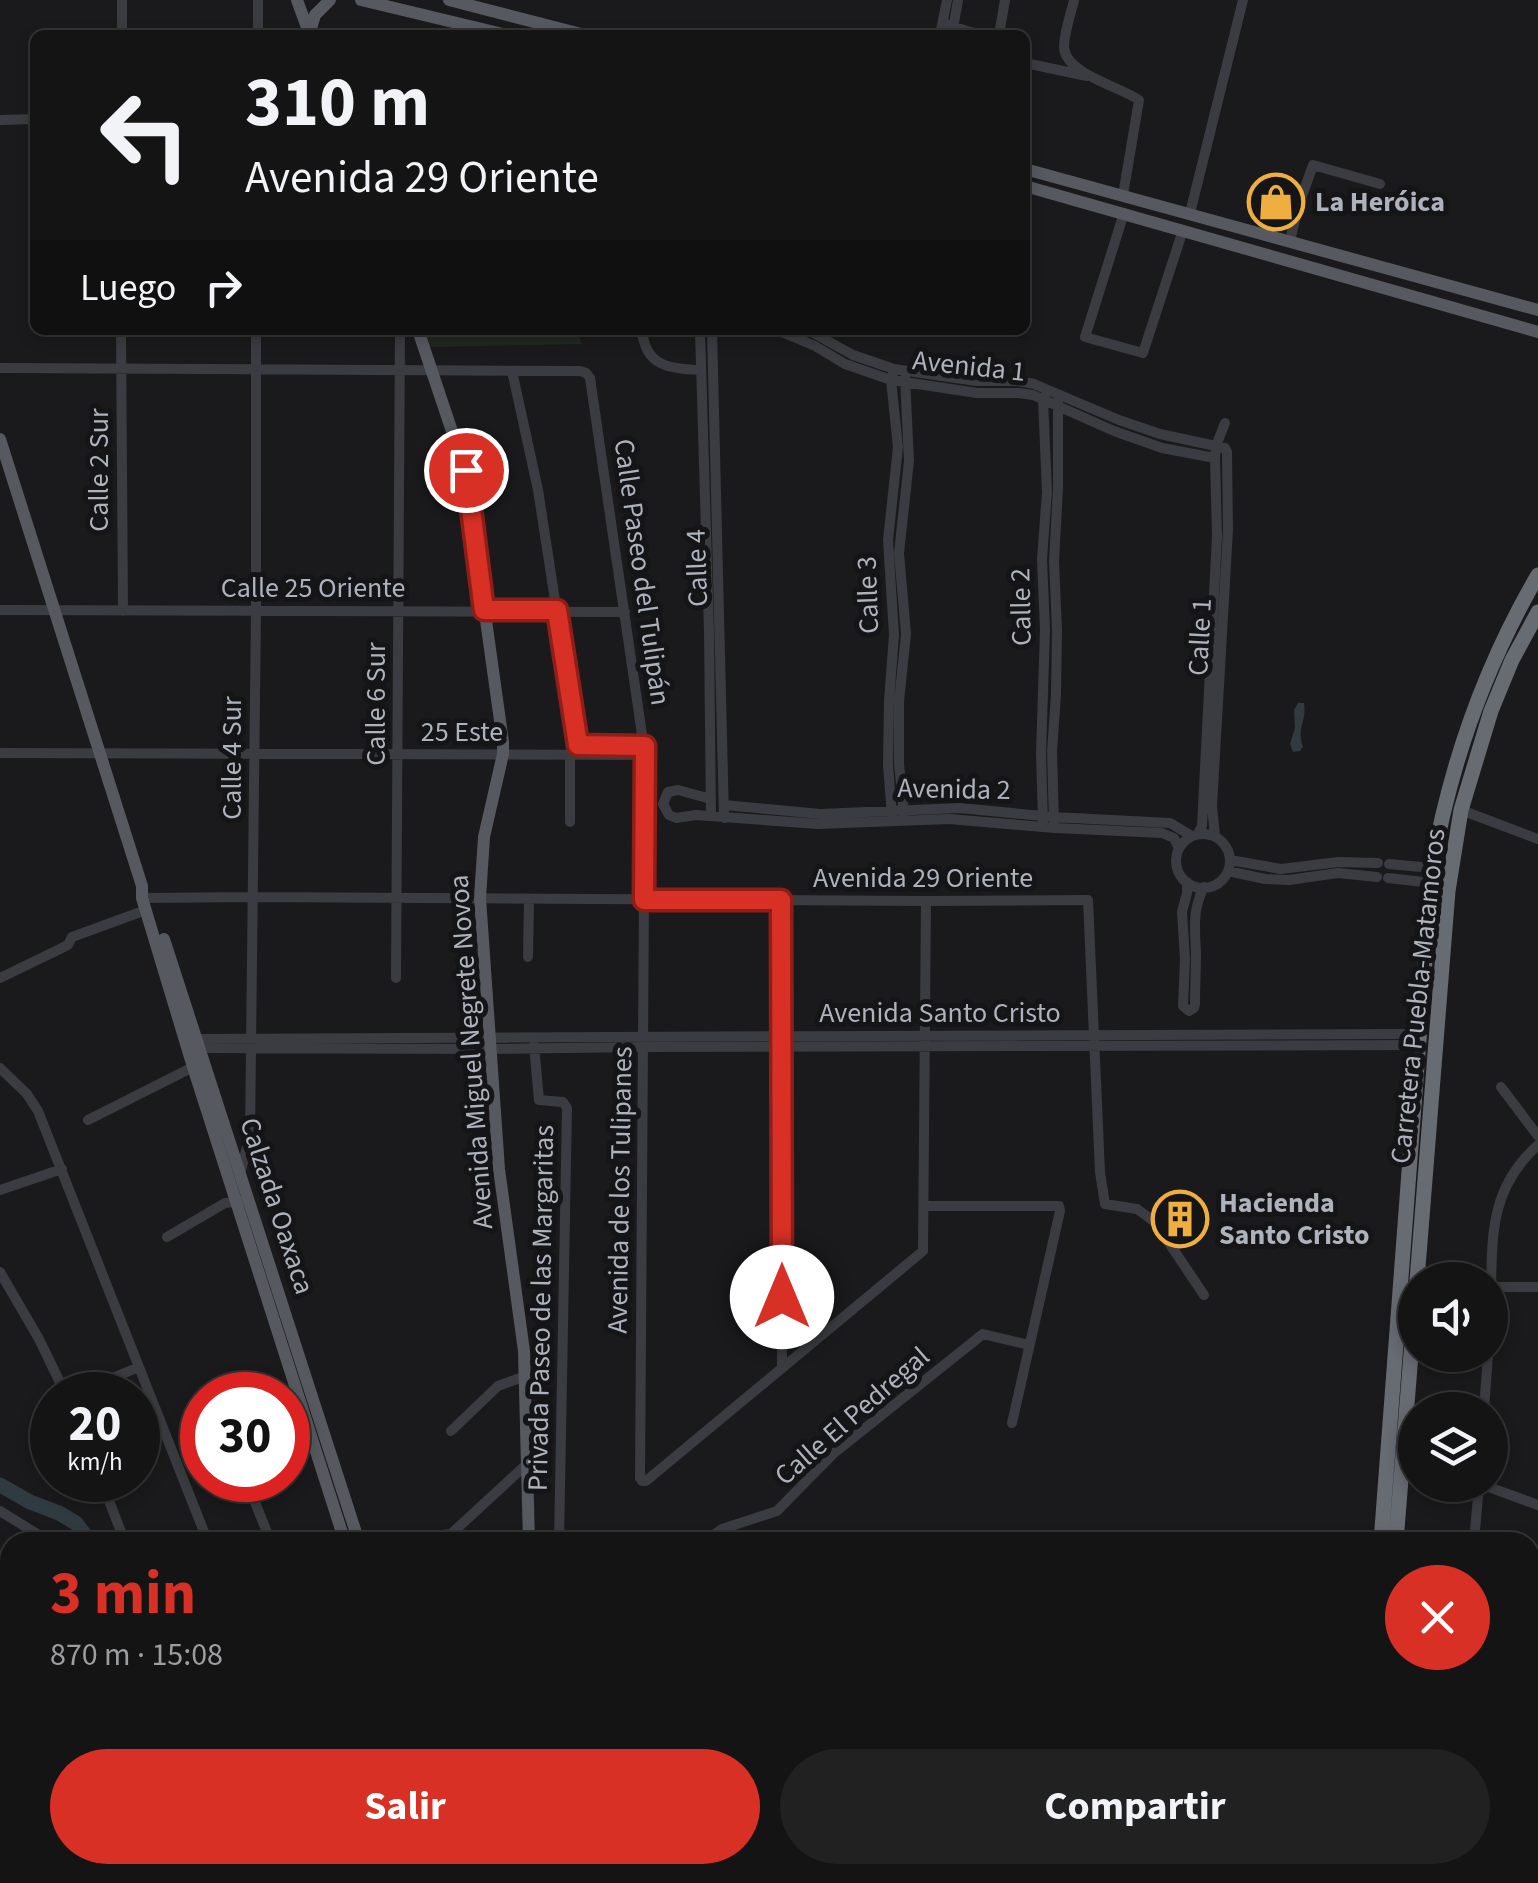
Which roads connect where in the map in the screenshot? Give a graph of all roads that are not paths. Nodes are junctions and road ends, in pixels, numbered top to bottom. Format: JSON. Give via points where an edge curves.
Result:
{"nodes":[{"id":1,"x":122,"y":0,"type":"edge"},
{"id":2,"x":258,"y":0,"type":"edge"},
{"id":3,"x":297,"y":0,"type":"edge"},
{"id":4,"x":330,"y":0,"type":"edge"},
{"id":5,"x":361,"y":0,"type":"edge"},
{"id":6,"x":449,"y":0,"type":"edge"},
{"id":7,"x":947,"y":0,"type":"edge"},
{"id":8,"x":958,"y":0,"type":"edge"},
{"id":9,"x":1005,"y":0,"type":"edge"},
{"id":10,"x":1074,"y":0,"type":"edge"},
{"id":11,"x":1242,"y":0,"type":"edge"},
{"id":12,"x":122,"y":30,"type":"edge"},
{"id":13,"x":258,"y":30,"type":"edge"},
{"id":14,"x":308,"y":30,"type":"edge"},
{"id":15,"x":311,"y":30,"type":"edge"},
{"id":16,"x":486,"y":30,"type":"edge"},
{"id":17,"x":566,"y":30,"type":"edge"},
{"id":18,"x":947,"y":30,"type":"edge"},
{"id":19,"x":1000,"y":30,"type":"edge"},
{"id":20,"x":1030,"y":65,"type":"edge"},
{"id":21,"x":1092,"y":77,"type":"junction"},
{"id":22,"x":30,"y":118,"type":"edge"},
{"id":23,"x":0,"y":120,"type":"edge"},
{"id":24,"x":1030,"y":170,"type":"edge"},
{"id":25,"x":1380,"y":184,"type":"dead end"},
{"id":26,"x":1030,"y":187,"type":"edge"},
{"id":27,"x":1123,"y":195,"type":"junction"},
{"id":28,"x":1124,"y":213,"type":"junction"},
{"id":29,"x":1190,"y":213,"type":"junction"},
{"id":30,"x":1183,"y":230,"type":"junction"},
{"id":31,"x":1290,"y":241,"type":"junction"},
{"id":32,"x":1538,"y":310,"type":"edge"},
{"id":33,"x":1538,"y":332,"type":"edge"},
{"id":34,"x":120,"y":335,"type":"edge"},
{"id":35,"x":256,"y":335,"type":"edge"},
{"id":36,"x":400,"y":335,"type":"edge"},
{"id":37,"x":420,"y":335,"type":"edge"},
{"id":38,"x":643,"y":335,"type":"edge"},
{"id":39,"x":700,"y":335,"type":"edge"},
{"id":40,"x":712,"y":335,"type":"edge"},
{"id":41,"x":790,"y":335,"type":"edge"},
{"id":42,"x":817,"y":335,"type":"edge"},
{"id":43,"x":0,"y":368,"type":"edge"},
{"id":44,"x":120,"y":368,"type":"junction"},
{"id":45,"x":256,"y":370,"type":"junction"},
{"id":46,"x":400,"y":370,"type":"junction"},
{"id":47,"x":432,"y":370,"type":"junction"},
{"id":48,"x":700,"y":370,"type":"junction"},
{"id":49,"x":512,"y":371,"type":"junction"},
{"id":50,"x":899,"y":375,"type":"junction"},
{"id":51,"x":1046,"y":394,"type":"junction"},
{"id":52,"x":1058,"y":399,"type":"junction"},
{"id":53,"x":1226,"y":424,"type":"dead end"},
{"id":54,"x":0,"y":439,"type":"edge"},
{"id":55,"x":1216,"y":452,"type":"junction"},
{"id":56,"x":705,"y":520,"type":"junction"},
{"id":57,"x":718,"y":520,"type":"junction"},
{"id":58,"x":1538,"y":575,"type":"edge"},
{"id":59,"x":0,"y":610,"type":"edge"},
{"id":60,"x":54,"y":610,"type":"junction"},
{"id":61,"x":122,"y":610,"type":"junction"},
{"id":62,"x":256,"y":610,"type":"junction"},
{"id":63,"x":484,"y":610,"type":"junction"},
{"id":64,"x":557,"y":610,"type":"junction"},
{"id":65,"x":399,"y":611,"type":"junction"},
{"id":66,"x":625,"y":612,"type":"junction"},
{"id":67,"x":1538,"y":612,"type":"edge"},
{"id":68,"x":1051,"y":630,"type":"junction"},
{"id":69,"x":1216,"y":646,"type":"junction"},
{"id":70,"x":645,"y":750,"type":"junction"},
{"id":71,"x":0,"y":752,"type":"edge"},
{"id":72,"x":99,"y":753,"type":"junction"},
{"id":73,"x":255,"y":754,"type":"junction"},
{"id":74,"x":398,"y":754,"type":"junction"},
{"id":75,"x":502,"y":754,"type":"junction"},
{"id":76,"x":570,"y":754,"type":"junction"},
{"id":77,"x":710,"y":799,"type":"junction"},
{"id":78,"x":724,"y":805,"type":"junction"},
{"id":79,"x":1461,"y":810,"type":"junction"},
{"id":80,"x":898,"y":815,"type":"junction"},
{"id":81,"x":711,"y":816,"type":"junction"},
{"id":82,"x":724,"y":818,"type":"junction"},
{"id":83,"x":570,"y":822,"type":"dead end"},
{"id":84,"x":1048,"y":822,"type":"junction"},
{"id":85,"x":1195,"y":835,"type":"junction"},
{"id":86,"x":1215,"y":836,"type":"junction"},
{"id":87,"x":1538,"y":839,"type":"edge"},
{"id":88,"x":1179,"y":849,"type":"junction"},
{"id":89,"x":1229,"y":866,"type":"junction"},
{"id":90,"x":1432,"y":876,"type":"junction"},
{"id":91,"x":1187,"y":882,"type":"junction"},
{"id":92,"x":1204,"y":888,"type":"junction"},
{"id":93,"x":254,"y":897,"type":"junction"},
{"id":94,"x":145,"y":898,"type":"junction"},
{"id":95,"x":396,"y":898,"type":"junction"},
{"id":96,"x":480,"y":898,"type":"junction"},
{"id":97,"x":529,"y":898,"type":"junction"},
{"id":98,"x":644,"y":900,"type":"junction"},
{"id":99,"x":781,"y":900,"type":"junction"},
{"id":100,"x":926,"y":901,"type":"junction"},
{"id":101,"x":528,"y":957,"type":"dead end"},
{"id":102,"x":0,"y":978,"type":"edge"},
{"id":103,"x":396,"y":978,"type":"dead end"},
{"id":104,"x":1090,"y":1040,"type":"junction"},
{"id":105,"x":1420,"y":1040,"type":"junction"},
{"id":106,"x":781,"y":1041,"type":"junction"},
{"id":107,"x":925,"y":1041,"type":"junction"},
{"id":108,"x":644,"y":1042,"type":"junction"},
{"id":109,"x":197,"y":1044,"type":"junction"},
{"id":110,"x":251,"y":1044,"type":"junction"},
{"id":111,"x":534,"y":1044,"type":"junction"},
{"id":112,"x":491,"y":1045,"type":"junction"},
{"id":113,"x":193,"y":1066,"type":"junction"},
{"id":114,"x":0,"y":1068,"type":"edge"},
{"id":115,"x":1501,"y":1087,"type":"dead end"},
{"id":116,"x":88,"y":1120,"type":"dead end"},
{"id":117,"x":1538,"y":1136,"type":"edge"},
{"id":118,"x":231,"y":1144,"type":"junction"},
{"id":119,"x":248,"y":1144,"type":"junction"},
{"id":120,"x":1538,"y":1145,"type":"edge"},
{"id":121,"x":62,"y":1169,"type":"junction"},
{"id":122,"x":235,"y":1176,"type":"junction"},
{"id":123,"x":0,"y":1190,"type":"edge"},
{"id":124,"x":243,"y":1201,"type":"junction"},
{"id":125,"x":924,"y":1206,"type":"junction"},
{"id":126,"x":167,"y":1237,"type":"dead end"},
{"id":127,"x":1418,"y":1262,"type":"edge"},
{"id":128,"x":1492,"y":1262,"type":"edge"},
{"id":129,"x":0,"y":1272,"type":"edge"},
{"id":130,"x":1508,"y":1287,"type":"edge"},
{"id":131,"x":1538,"y":1287,"type":"edge"},
{"id":132,"x":1204,"y":1295,"type":"dead end"},
{"id":133,"x":1030,"y":1345,"type":"junction"},
{"id":134,"x":139,"y":1367,"type":"junction"},
{"id":135,"x":782,"y":1368,"type":"junction"},
{"id":136,"x":56,"y":1372,"type":"edge"},
{"id":137,"x":126,"y":1372,"type":"edge"},
{"id":138,"x":1410,"y":1372,"type":"edge"},
{"id":139,"x":525,"y":1376,"type":"junction"},
{"id":140,"x":1012,"y":1422,"type":"dead end"},
{"id":141,"x":451,"y":1431,"type":"dead end"},
{"id":142,"x":527,"y":1464,"type":"junction"},
{"id":143,"x":1508,"y":1494,"type":"edge"},
{"id":144,"x":110,"y":1502,"type":"edge"},
{"id":145,"x":255,"y":1502,"type":"edge"},
{"id":146,"x":1479,"y":1502,"type":"edge"},
{"id":147,"x":1538,"y":1505,"type":"edge"},
{"id":148,"x":0,"y":1510,"type":"edge"},
{"id":149,"x":34,"y":1532,"type":"edge"},
{"id":150,"x":121,"y":1532,"type":"edge"},
{"id":151,"x":204,"y":1532,"type":"edge"},
{"id":152,"x":267,"y":1532,"type":"edge"},
{"id":153,"x":346,"y":1532,"type":"edge"},
{"id":154,"x":461,"y":1532,"type":"edge"},
{"id":155,"x":529,"y":1532,"type":"edge"},
{"id":156,"x":559,"y":1532,"type":"edge"},
{"id":157,"x":718,"y":1532,"type":"edge"},
{"id":158,"x":1382,"y":1532,"type":"edge"},
{"id":159,"x":1397,"y":1532,"type":"edge"},
{"id":160,"x":1475,"y":1532,"type":"edge"}],
"edges":[{"from":1,"to":12,"type":"street"},
{"from":2,"to":13,"type":"street"},
{"from":3,"to":14,"type":"main road"},
{"from":4,"to":15,"type":"main road"},
{"from":5,"to":16,"type":"main road"},
{"from":6,"to":17,"type":"main road"},
{"from":7,"to":18,"type":"street"},
{"from":8,"to":18,"type":"street"},
{"from":9,"to":19,"type":"street"},
{"from":10,"to":21,"type":"street","via":[[1064,48]]},
{"from":11,"to":29,"type":"street"},
{"from":20,"to":21,"type":"street"},
{"from":21,"to":27,"type":"street","via":[[1139,100]]},
{"from":22,"to":23,"type":"street"},
{"from":24,"to":27,"type":"main road"},
{"from":25,"to":31,"type":"street","via":[[1313,164]]},
{"from":26,"to":28,"type":"main road"},
{"from":27,"to":29,"type":"main road"},
{"from":28,"to":30,"type":"main road"},
{"from":28,"to":30,"type":"street","via":[[1084,336],[1142,353]]},
{"from":29,"to":31,"type":"main road"},
{"from":30,"to":33,"type":"main road"},
{"from":31,"to":32,"type":"main road"},
{"from":34,"to":44,"type":"street","name":"Calle 2 Sur"},
{"from":35,"to":45,"type":"street","name":"Calle 4 Sur"},
{"from":36,"to":46,"type":"street","name":"Calle 6 Sur"},
{"from":37,"to":47,"type":"main road","name":"Avenida Miguel Negrete Novoa"},
{"from":38,"to":48,"type":"street","via":[[659,363]]},
{"from":39,"to":48,"type":"street","name":"Calle 4"},
{"from":40,"to":57,"type":"street","name":"Calle 4"},
{"from":41,"to":50,"type":"street","name":"Avenida 1","via":[[845,364]]},
{"from":42,"to":50,"type":"street","name":"Avenida 1"},
{"from":43,"to":44,"type":"street"},
{"from":44,"to":45,"type":"street"},
{"from":44,"to":61,"type":"street","name":"Calle 2 Sur"},
{"from":45,"to":46,"type":"street"},
{"from":45,"to":62,"type":"street","name":"Calle 4 Sur"},
{"from":46,"to":47,"type":"street"},
{"from":46,"to":65,"type":"street","name":"Calle 6 Sur"},
{"from":47,"to":49,"type":"street"},
{"from":47,"to":63,"type":"main road","name":"Avenida Miguel Negrete Novoa","via":[[466,470]]},
{"from":48,"to":56,"type":"street","name":"Calle 4"},
{"from":49,"to":64,"type":"street"},
{"from":49,"to":66,"type":"street","name":"Calle Paseo del Tulipán","via":[[586,372],[590,378]]},
{"from":50,"to":51,"type":"street","name":"Avenida 1","via":[[1018,381]]},
{"from":50,"to":80,"type":"street","name":"Calle 3","via":[[888,540],[906,634]]},
{"from":51,"to":52,"type":"street","name":"Avenida 1"},
{"from":51,"to":68,"type":"street","name":"Calle 2","via":[[1042,558]]},
{"from":52,"to":55,"type":"street","name":"Avenida 1"},
{"from":52,"to":68,"type":"street","name":"Calle 2"},
{"from":53,"to":55,"type":"street"},
{"from":54,"to":60,"type":"main road","name":"Calzada Oaxaca"},
{"from":55,"to":69,"type":"street","name":"Calle 1","via":[[1227,452],[1228,530]]},
{"from":56,"to":57,"type":"street"},
{"from":56,"to":77,"type":"street","name":"Calle 4"},
{"from":57,"to":78,"type":"street","name":"Calle 4"},
{"from":58,"to":90,"type":"highway","name":"Carretera Puebla-Matamoros","via":[[1467,729]]},
{"from":59,"to":60,"type":"street","name":"Calle 25 Oriente"},
{"from":60,"to":61,"type":"street","name":"Calle 25 Oriente"},
{"from":60,"to":72,"type":"main road","name":"Calzada Oaxaca"},
{"from":61,"to":62,"type":"street","name":"Calle 25 Oriente"},
{"from":62,"to":65,"type":"street","name":"Calle 25 Oriente"},
{"from":62,"to":73,"type":"street","name":"Calle 4 Sur"},
{"from":63,"to":64,"type":"street","name":"Calle 25 Oriente"},
{"from":63,"to":65,"type":"street","name":"Calle 25 Oriente"},
{"from":63,"to":75,"type":"main road","name":"Avenida Miguel Negrete Novoa"},
{"from":64,"to":66,"type":"street","name":"Calle 25 Oriente"},
{"from":64,"to":70,"type":"street","via":[[578,745]]},
{"from":65,"to":74,"type":"street","name":"Calle 6 Sur"},
{"from":66,"to":70,"type":"street","name":"Calle Paseo del Tulipán"},
{"from":67,"to":79,"type":"highway","name":"Carretera Puebla-Matamoros","via":[[1491,710]]},
{"from":68,"to":84,"type":"street","name":"Calle 2"},
{"from":69,"to":85,"type":"street","name":"Calle 1","via":[[1202,826]]},
{"from":69,"to":86,"type":"street","name":"Calle 1"},
{"from":70,"to":76,"type":"street","name":"25 Este"},
{"from":70,"to":98,"type":"street","name":"Calle Paseo del Tulipán"},
{"from":71,"to":72,"type":"street","name":"25 Este"},
{"from":72,"to":73,"type":"street","name":"25 Este"},
{"from":72,"to":94,"type":"main road","name":"Calzada Oaxaca"},
{"from":73,"to":74,"type":"street","name":"25 Este"},
{"from":73,"to":93,"type":"street","name":"Calle 4 Sur"},
{"from":74,"to":75,"type":"street","name":"25 Este"},
{"from":74,"to":95,"type":"street","name":"Calle 6 Sur"},
{"from":75,"to":76,"type":"street","name":"25 Este"},
{"from":75,"to":96,"type":"main road","name":"Avenida Miguel Negrete Novoa","via":[[484,837]]},
{"from":76,"to":83,"type":"street"},
{"from":77,"to":81,"type":"street","name":"Calle 4"},
{"from":77,"to":81,"type":"street","name":"Avenida 2","via":[[678,790],[668,792],[663,804],[676,818]]},
{"from":78,"to":80,"type":"street","name":"Avenida 2"},
{"from":78,"to":82,"type":"street"},
{"from":79,"to":87,"type":"street"},
{"from":79,"to":127,"type":"highway","name":"Carretera Puebla-Matamoros","via":[[1448,891]]},
{"from":80,"to":82,"type":"street","name":"Avenida 2","via":[[818,824]]},
{"from":80,"to":84,"type":"street","name":"Avenida 2","via":[[960,808]]},
{"from":81,"to":82,"type":"street","name":"Avenida 2"},
{"from":84,"to":85,"type":"street","name":"Avenida 2","via":[[1170,823]]},
{"from":84,"to":88,"type":"street","name":"Avenida 2","via":[[1162,833]]},
{"from":85,"to":86,"type":"street"},
{"from":85,"to":88,"type":"street"},
{"from":86,"to":89,"type":"street","via":[[1225,844]]},
{"from":88,"to":91,"type":"street","via":[[1177,867]]},
{"from":89,"to":90,"type":"street","via":[[1281,870],[1384,863]]},
{"from":89,"to":90,"type":"street","via":[[1265,879]]},
{"from":89,"to":92,"type":"street","via":[[1221,880]]},
{"from":90,"to":105,"type":"highway","name":"Carretera Puebla-Matamoros"},
{"from":91,"to":92,"type":"street"},
{"from":91,"to":92,"type":"street","via":[[1183,1006],[1189,1011],[1195,1004],[1194,922]]},
{"from":93,"to":94,"type":"street","name":"Avenida 29 Oriente"},
{"from":93,"to":95,"type":"street","name":"Avenida 29 Oriente"},
{"from":93,"to":110,"type":"street","name":"Calle 4 Sur"},
{"from":94,"to":102,"type":"street","name":"Avenida 29 Oriente"},
{"from":94,"to":109,"type":"main road","name":"Calzada Oaxaca"},
{"from":94,"to":113,"type":"main road","name":"Calzada Oaxaca"},
{"from":95,"to":96,"type":"street","name":"Avenida 29 Oriente"},
{"from":95,"to":103,"type":"street","name":"Calle 6 Sur"},
{"from":96,"to":97,"type":"street","name":"Avenida 29 Oriente"},
{"from":96,"to":112,"type":"main road","name":"Avenida Miguel Negrete Novoa"},
{"from":97,"to":98,"type":"street","name":"Avenida 29 Oriente"},
{"from":97,"to":101,"type":"street"},
{"from":98,"to":99,"type":"street","name":"Avenida 29 Oriente"},
{"from":98,"to":108,"type":"street","name":"Avenida de los Tulipanes"},
{"from":99,"to":100,"type":"street","name":"Avenida 29 Oriente"},
{"from":99,"to":106,"type":"street"},
{"from":100,"to":104,"type":"street","name":"Avenida 29 Oriente","via":[[1088,900]]},
{"from":100,"to":107,"type":"street"},
{"from":104,"to":105,"type":"street","name":"Avenida Santo Cristo"},
{"from":104,"to":107,"type":"street","name":"Avenida Santo Cristo"},
{"from":104,"to":132,"type":"street","via":[[1105,1204],[1136,1209],[1155,1222]]},
{"from":105,"to":158,"type":"highway","name":"Carretera Puebla-Matamoros"},
{"from":106,"to":107,"type":"street","name":"Avenida Santo Cristo"},
{"from":106,"to":108,"type":"street","name":"Avenida Santo Cristo"},
{"from":106,"to":135,"type":"street"},
{"from":107,"to":125,"type":"street"},
{"from":108,"to":111,"type":"street","name":"Avenida Santo Cristo"},
{"from":108,"to":135,"type":"street","name":"Avenida de los Tulipanes","via":[[642,1482]]},
{"from":109,"to":110,"type":"street","name":"Avenida Santo Cristo"},
{"from":109,"to":118,"type":"main road","name":"Calzada Oaxaca"},
{"from":110,"to":112,"type":"street","name":"Avenida Santo Cristo"},
{"from":110,"to":119,"type":"street","name":"Calle 4 Sur"},
{"from":111,"to":112,"type":"street","name":"Avenida Santo Cristo"},
{"from":111,"to":156,"type":"street","name":"Privada Paseo de las Margaritas","via":[[539,1100],[567,1108]]},
{"from":112,"to":139,"type":"main road","name":"Avenida Miguel Negrete Novoa","via":[[498,1170]]},
{"from":113,"to":116,"type":"street"},
{"from":113,"to":122,"type":"main road","name":"Calzada Oaxaca"},
{"from":114,"to":121,"type":"street","via":[[38,1111]]},
{"from":115,"to":117,"type":"street"},
{"from":118,"to":119,"type":"main road"},
{"from":118,"to":122,"type":"main road","name":"Calzada Oaxaca"},
{"from":119,"to":122,"type":"street","name":"Calle 4 Sur"},
{"from":120,"to":128,"type":"street","via":[[1513,1172],[1501,1198]]},
{"from":121,"to":123,"type":"street"},
{"from":121,"to":134,"type":"street"},
{"from":122,"to":124,"type":"main road","name":"Calzada Oaxaca"},
{"from":124,"to":126,"type":"street","via":[[225,1203]]},
{"from":124,"to":153,"type":"main road","name":"Calzada Oaxaca"},
{"from":125,"to":133,"type":"street","via":[[1058,1206]]},
{"from":125,"to":135,"type":"street","via":[[923,1251]]},
{"from":129,"to":136,"type":"street"},
{"from":130,"to":131,"type":"street"},
{"from":133,"to":140,"type":"street"},
{"from":133,"to":157,"type":"street","name":"Calle El Pedregal","via":[[984,1334],[834,1453],[777,1511]]},
{"from":134,"to":137,"type":"street"},
{"from":134,"to":151,"type":"street"},
{"from":138,"to":159,"type":"highway"},
{"from":139,"to":141,"type":"street","via":[[498,1386]]},
{"from":139,"to":142,"type":"main road","name":"Avenida Miguel Negrete Novoa"},
{"from":142,"to":154,"type":"street"},
{"from":142,"to":155,"type":"main road","name":"Avenida Miguel Negrete Novoa"},
{"from":143,"to":147,"type":"street"},
{"from":144,"to":150,"type":"street"},
{"from":145,"to":152,"type":"street"},
{"from":146,"to":160,"type":"street"},
{"from":148,"to":149,"type":"street"}]}
